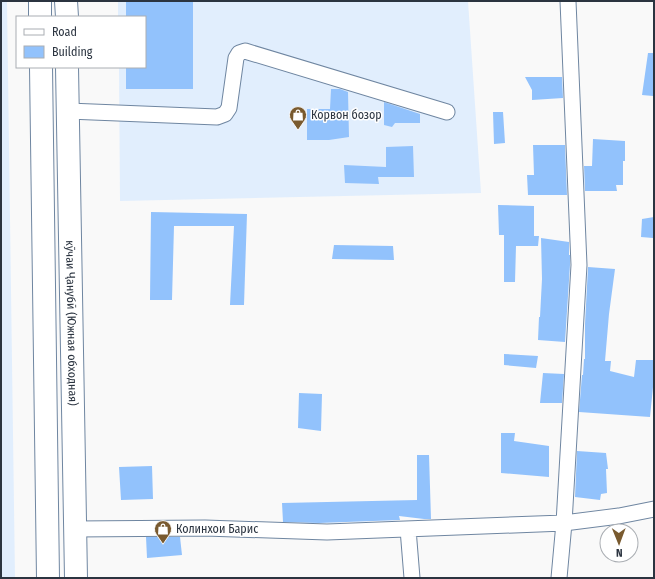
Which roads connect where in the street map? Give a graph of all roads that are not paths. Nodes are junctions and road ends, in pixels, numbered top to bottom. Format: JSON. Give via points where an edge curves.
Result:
{"nodes":[{"id":1,"x":40,"y":1,"type":"edge"},
{"id":2,"x":66,"y":1,"type":"edge"},
{"id":3,"x":568,"y":1,"type":"edge"},
{"id":4,"x":40,"y":16,"type":"edge"},
{"id":5,"x":67,"y":16,"type":"edge"},
{"id":6,"x":41,"y":68,"type":"edge"},
{"id":7,"x":68,"y":68,"type":"edge"},
{"id":8,"x":68,"y":111,"type":"junction"},
{"id":9,"x":447,"y":112,"type":"dead end"},
{"id":10,"x":654,"y":509,"type":"edge"},
{"id":11,"x":564,"y":523,"type":"junction"},
{"id":12,"x":75,"y":529,"type":"junction"},
{"id":13,"x":408,"y":529,"type":"junction"},
{"id":14,"x":48,"y":578,"type":"edge"},
{"id":15,"x":76,"y":578,"type":"edge"},
{"id":16,"x":412,"y":578,"type":"edge"},
{"id":17,"x":559,"y":578,"type":"edge"}],
"edges":[{"from":1,"to":4,"type":"main road"},
{"from":2,"to":5,"type":"main road"},
{"from":3,"to":11,"type":"street","via":[[579,265]]},
{"from":6,"to":14,"type":"main road"},
{"from":7,"to":8,"type":"main road","name":"кӯчаи Ҷанубӣ (Южная обходная)"},
{"from":8,"to":9,"type":"street","via":[[217,118],[225,114],[229,108],[236,58],[245,50]]},
{"from":8,"to":12,"type":"main road","name":"кӯчаи Ҷанубӣ (Южная обходная)"},
{"from":10,"to":11,"type":"street"},
{"from":11,"to":13,"type":"street"},
{"from":11,"to":17,"type":"street"},
{"from":12,"to":13,"type":"street","via":[[205,528],[328,532]]},
{"from":12,"to":15,"type":"main road","name":"кӯчаи Ҷанубӣ (Южная обходная)"},
{"from":13,"to":16,"type":"street"}]}
